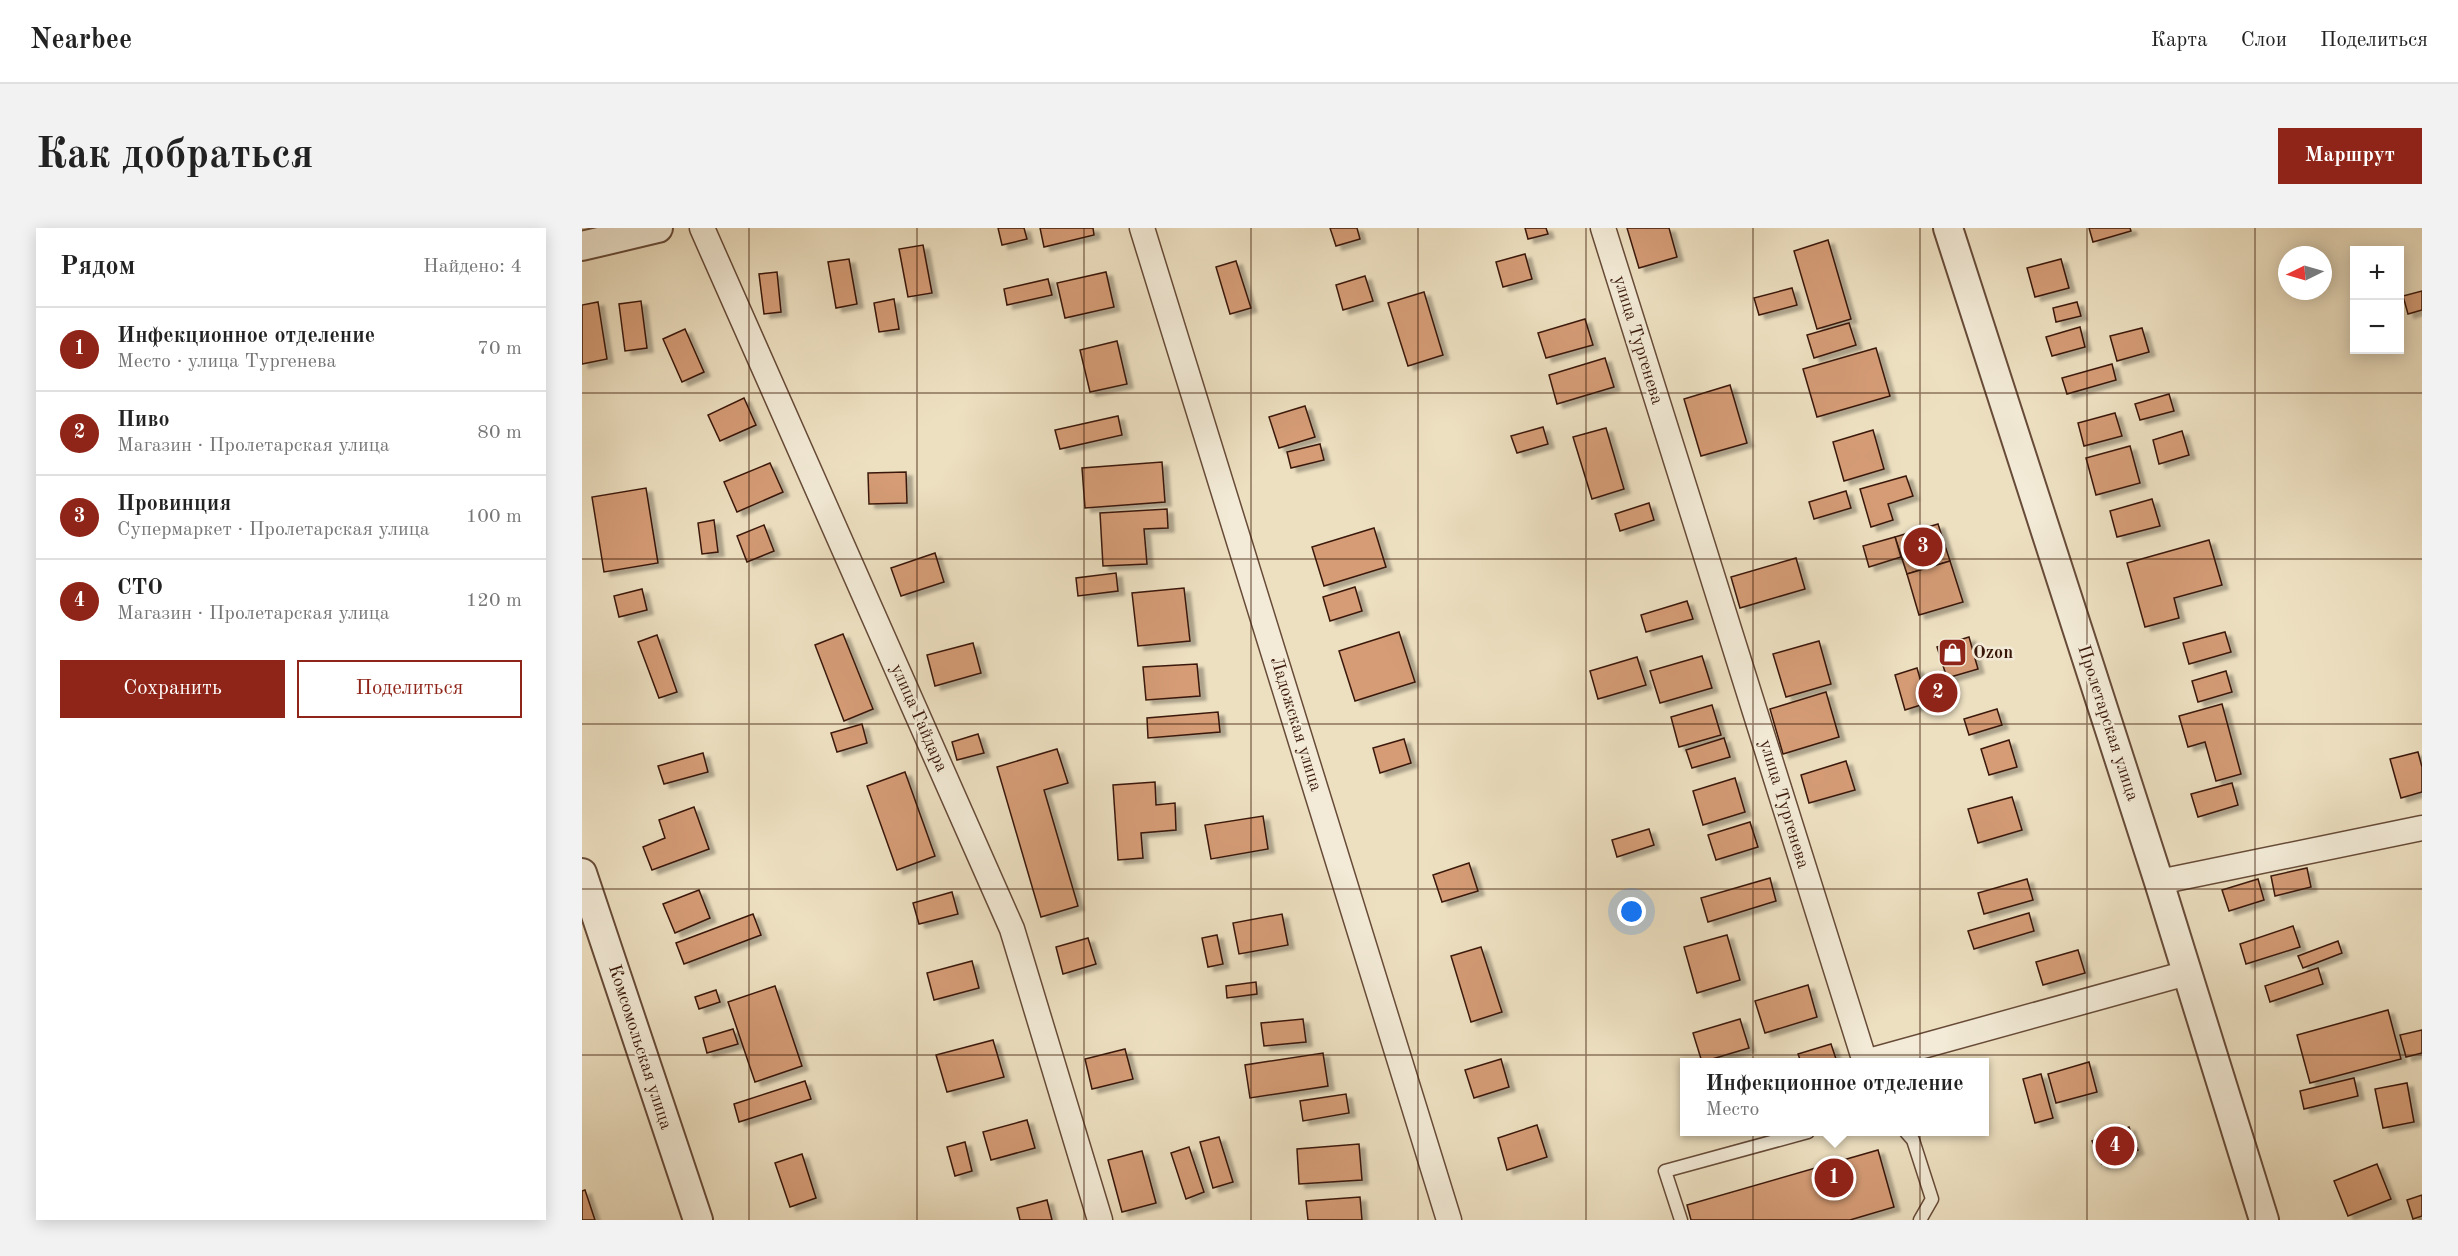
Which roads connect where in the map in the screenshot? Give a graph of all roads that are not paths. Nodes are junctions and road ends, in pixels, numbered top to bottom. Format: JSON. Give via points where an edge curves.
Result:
{"nodes":[{"id":1,"x":658,"y":228,"type":"edge"},
{"id":2,"x":702,"y":228,"type":"edge"},
{"id":3,"x":1142,"y":228,"type":"edge"},
{"id":4,"x":1603,"y":228,"type":"edge"},
{"id":5,"x":1948,"y":228,"type":"edge"},
{"id":6,"x":582,"y":246,"type":"edge"},
{"id":7,"x":2422,"y":828,"type":"edge"},
{"id":8,"x":582,"y":873,"type":"edge"},
{"id":9,"x":2159,"y":882,"type":"junction"},
{"id":10,"x":2187,"y":973,"type":"junction"},
{"id":11,"x":1864,"y":1058,"type":"edge"},
{"id":12,"x":1879,"y":1058,"type":"edge"},
{"id":13,"x":1790,"y":1136,"type":"edge"},
{"id":14,"x":1910,"y":1136,"type":"edge"},
{"id":15,"x":698,"y":1220,"type":"edge"},
{"id":16,"x":1100,"y":1220,"type":"edge"},
{"id":17,"x":1449,"y":1220,"type":"edge"},
{"id":18,"x":1681,"y":1220,"type":"edge"},
{"id":19,"x":1920,"y":1220,"type":"edge"},
{"id":20,"x":2264,"y":1220,"type":"edge"}],
"edges":[{"from":1,"to":6,"type":"street"},
{"from":2,"to":16,"type":"street","name":"улица Гайдара","via":[[1012,929]]},
{"from":3,"to":17,"type":"street","name":"Ладожская улица"},
{"from":4,"to":11,"type":"street","name":"улица Тургенева"},
{"from":5,"to":9,"type":"street","name":"Пролетарская улица"},
{"from":7,"to":9,"type":"street"},
{"from":8,"to":15,"type":"street","name":"Комсомольская улица"},
{"from":9,"to":10,"type":"street","name":"Пролетарская улица"},
{"from":10,"to":12,"type":"street","name":"улица Тургенева"},
{"from":10,"to":20,"type":"street","name":"Пролетарская улица"},
{"from":13,"to":18,"type":"lane","via":[[1665,1171]]},
{"from":14,"to":19,"type":"lane","via":[[1932,1199]]}]}
